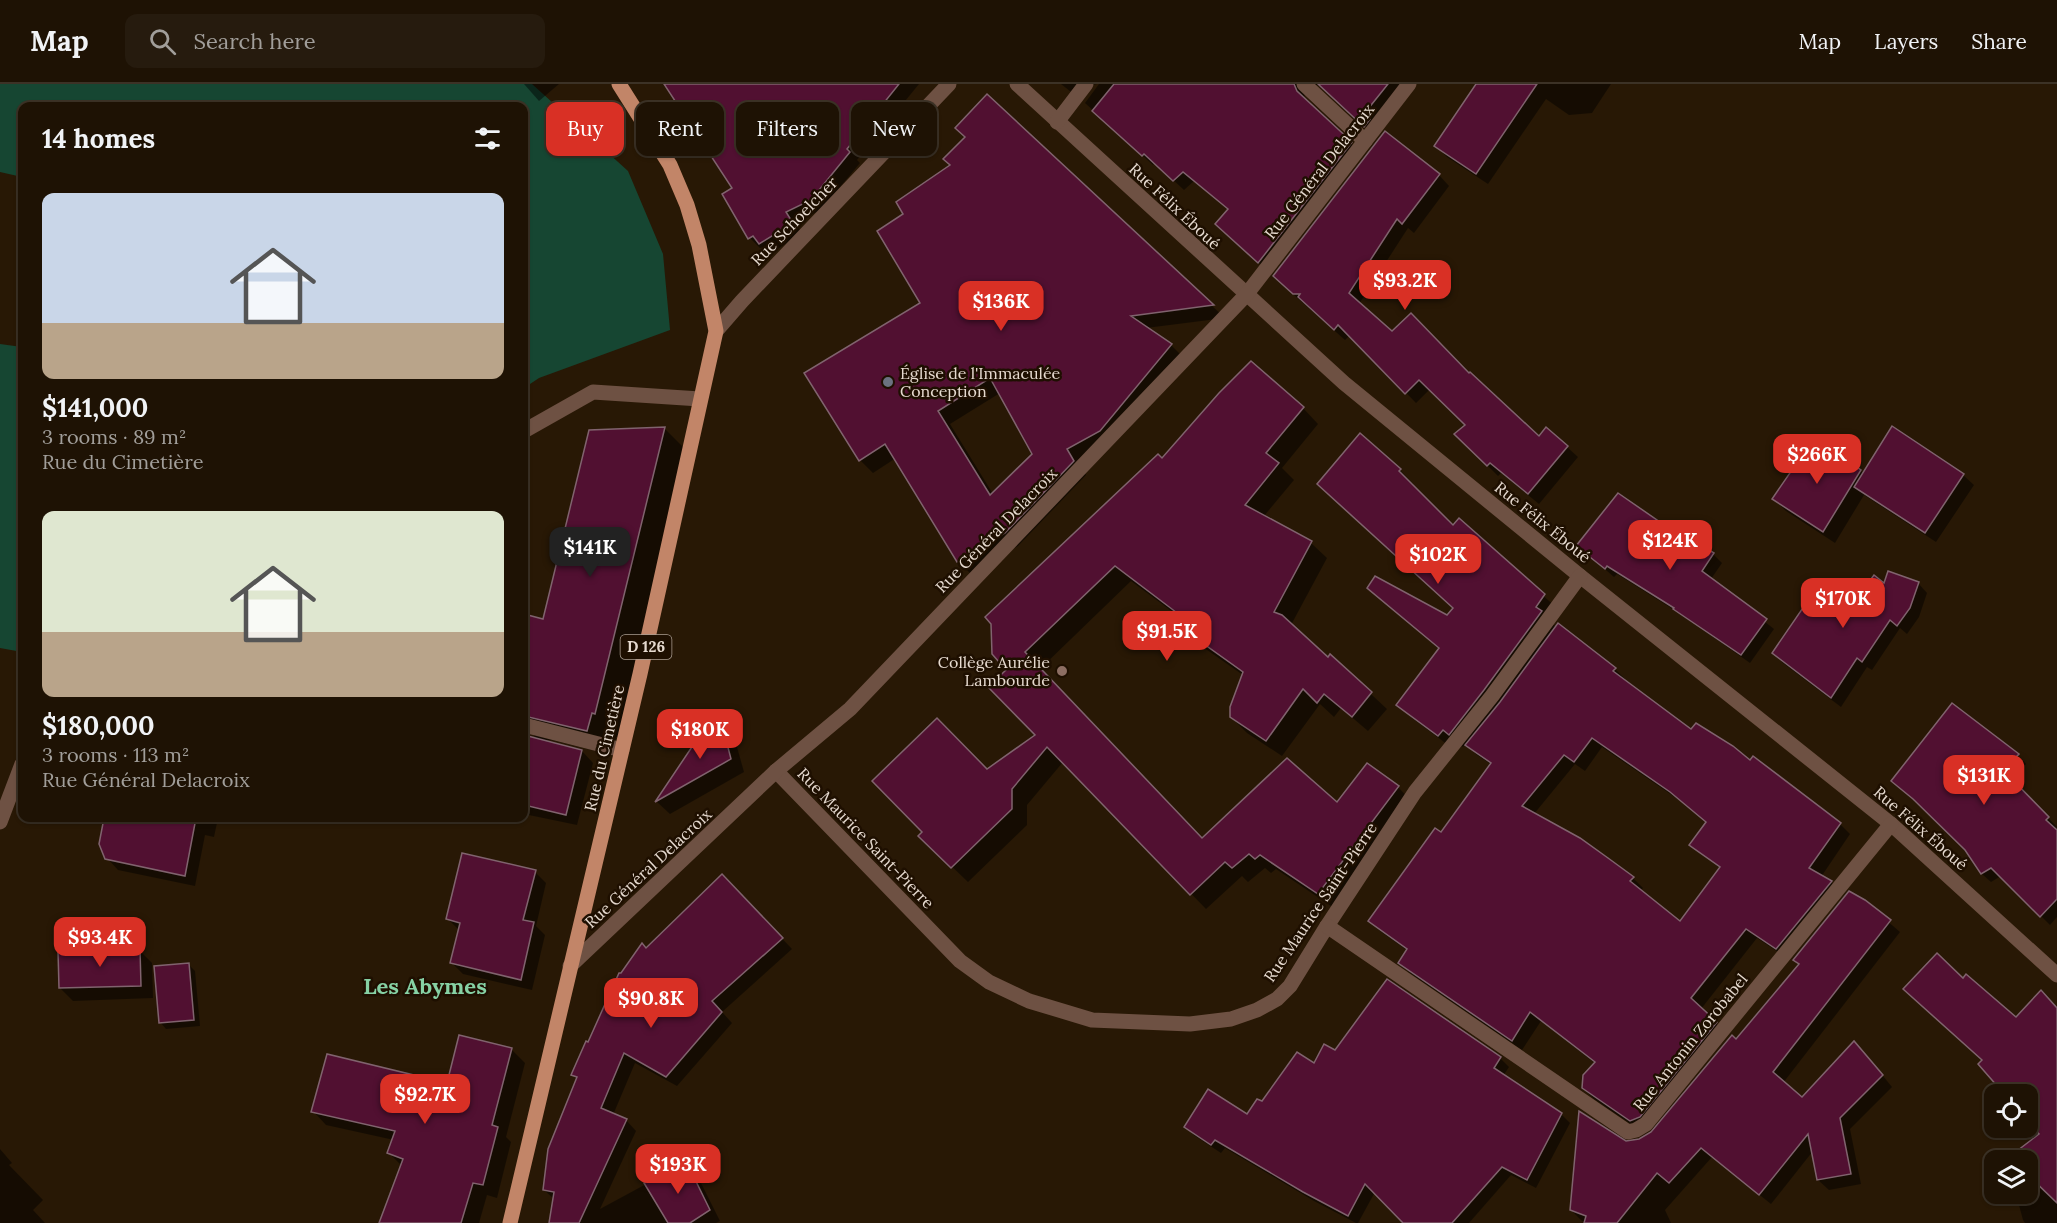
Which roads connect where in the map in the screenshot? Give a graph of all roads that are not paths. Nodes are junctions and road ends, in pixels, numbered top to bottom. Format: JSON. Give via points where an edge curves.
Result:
{"nodes":[{"id":1,"x":619,"y":84,"type":"edge"},
{"id":2,"x":949,"y":84,"type":"edge"},
{"id":3,"x":1017,"y":84,"type":"edge"},
{"id":4,"x":1086,"y":84,"type":"edge"},
{"id":5,"x":1304,"y":84,"type":"edge"},
{"id":6,"x":1409,"y":84,"type":"edge"},
{"id":7,"x":1057,"y":122,"type":"junction"},
{"id":8,"x":1365,"y":141,"type":"junction"},
{"id":9,"x":1246,"y":295,"type":"junction"},
{"id":10,"x":716,"y":331,"type":"junction"},
{"id":11,"x":700,"y":399,"type":"junction"},
{"id":12,"x":528,"y":429,"type":"edge"},
{"id":13,"x":1580,"y":576,"type":"junction"},
{"id":14,"x":528,"y":726,"type":"edge"},
{"id":15,"x":622,"y":750,"type":"junction"},
{"id":16,"x":776,"y":771,"type":"junction"},
{"id":17,"x":18,"y":775,"type":"edge"},
{"id":18,"x":0,"y":822,"type":"edge"},
{"id":19,"x":1891,"y":824,"type":"junction"},
{"id":20,"x":1327,"y":926,"type":"junction"},
{"id":21,"x":570,"y":966,"type":"junction"},
{"id":22,"x":2057,"y":975,"type":"edge"},
{"id":23,"x":510,"y":1223,"type":"edge"}],
"edges":[{"from":1,"to":10,"type":"main road","name":"Rue du Cimetière","number":"D 126","via":[[670,165],[687,205]]},
{"from":2,"to":10,"type":"street","name":"Rue Schoelcher"},
{"from":3,"to":7,"type":"street","name":"Rue Félix Éboué"},
{"from":4,"to":7,"type":"street"},
{"from":5,"to":8,"type":"street"},
{"from":6,"to":8,"type":"street","name":"Rue Général Delacroix"},
{"from":7,"to":9,"type":"street","name":"Rue Félix Éboué"},
{"from":8,"to":9,"type":"street","name":"Rue Général Delacroix"},
{"from":9,"to":13,"type":"street","name":"Rue Félix Éboué","via":[[1344,383]]},
{"from":9,"to":16,"type":"street","name":"Rue Général Delacroix","via":[[850,709]]},
{"from":10,"to":11,"type":"main road","name":"Rue du Cimetière","number":"D 126"},
{"from":11,"to":12,"type":"street","via":[[593,392]]},
{"from":11,"to":15,"type":"main road","name":"Rue du Cimetière","number":"D 126"},
{"from":13,"to":19,"type":"street","name":"Rue Félix Éboué"},
{"from":13,"to":20,"type":"street","name":"Rue Maurice Saint-Pierre","via":[[1492,696],[1414,792]]},
{"from":14,"to":15,"type":"street"},
{"from":15,"to":21,"type":"main road","name":"Rue du Cimetière","number":"D 126"},
{"from":16,"to":20,"type":"street","name":"Rue Maurice Saint-Pierre","via":[[960,961],[989,982],[1029,1001],[1092,1020],[1190,1024],[1231,1019],[1257,1010],[1290,986]]},
{"from":16,"to":21,"type":"street","name":"Rue Général Delacroix"},
{"from":17,"to":18,"type":"street"},
{"from":19,"to":20,"type":"street","name":"Rue Antonin Zorobabel","via":[[1646,1124],[1636,1131],[1628,1132]]},
{"from":19,"to":22,"type":"street","name":"Rue Félix Éboué"},
{"from":21,"to":23,"type":"main road","name":"Rue du Cimetière","number":"D 126"}]}
